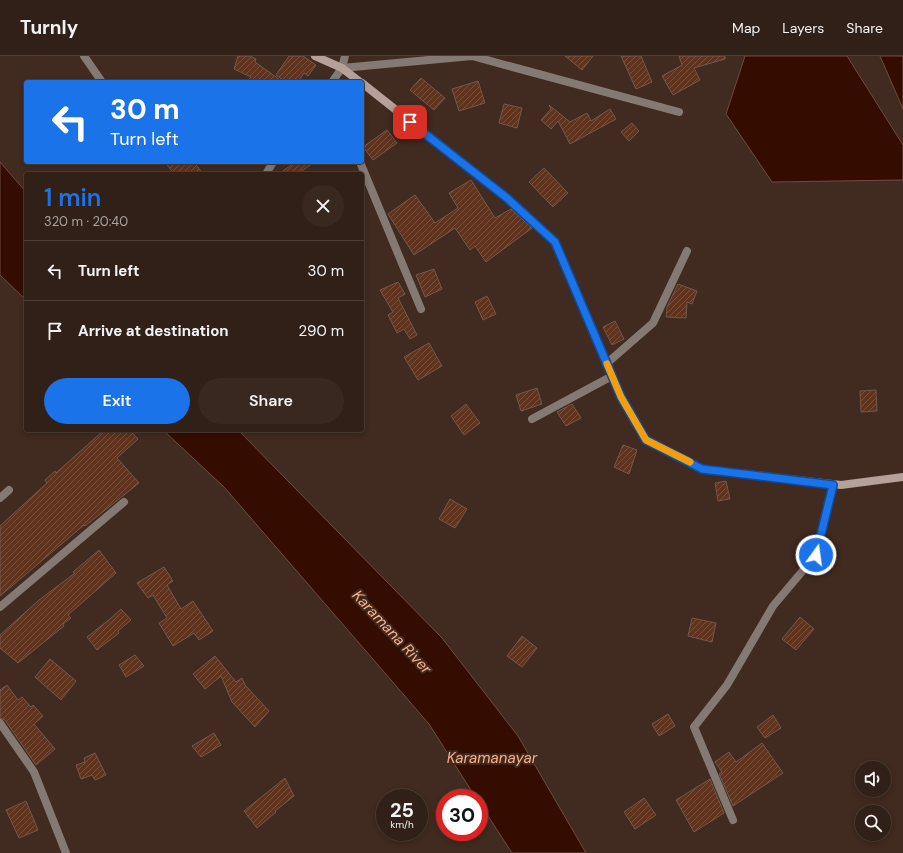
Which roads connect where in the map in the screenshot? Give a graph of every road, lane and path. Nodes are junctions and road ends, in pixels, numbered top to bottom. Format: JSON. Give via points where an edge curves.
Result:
{"nodes":[{"id":1,"x":84,"y":56,"type":"edge"},
{"id":2,"x":315,"y":56,"type":"edge"},
{"id":3,"x":345,"y":56,"type":"edge"},
{"id":4,"x":342,"y":68,"type":"junction"},
{"id":5,"x":101,"y":80,"type":"edge"},
{"id":6,"x":333,"y":80,"type":"edge"},
{"id":7,"x":357,"y":80,"type":"edge"},
{"id":8,"x":364,"y":85,"type":"edge"},
{"id":9,"x":679,"y":112,"type":"dead end"},
{"id":10,"x":361,"y":164,"type":"edge"},
{"id":11,"x":687,"y":251,"type":"dead end"},
{"id":12,"x":422,"y":309,"type":"dead end"},
{"id":13,"x":606,"y":364,"type":"junction"},
{"id":14,"x":612,"y":376,"type":"junction"},
{"id":15,"x":532,"y":420,"type":"dead end"},
{"id":16,"x":903,"y":477,"type":"edge"},
{"id":17,"x":833,"y":485,"type":"junction"},
{"id":18,"x":9,"y":490,"type":"dead end"},
{"id":19,"x":0,"y":498,"type":"edge"},
{"id":20,"x":124,"y":502,"type":"dead end"},
{"id":21,"x":0,"y":607,"type":"edge"},
{"id":22,"x":0,"y":723,"type":"edge"},
{"id":23,"x":733,"y":820,"type":"dead end"},
{"id":24,"x":66,"y":853,"type":"edge"}],
"edges":[{"from":1,"to":5,"type":"street"},
{"from":2,"to":4,"type":"main road"},
{"from":3,"to":4,"type":"street"},
{"from":4,"to":6,"type":"street"},
{"from":4,"to":7,"type":"main road"},
{"from":4,"to":9,"type":"street","via":[[472,56]]},
{"from":8,"to":13,"type":"main road","via":[[507,198],[555,242]]},
{"from":10,"to":12,"type":"street"},
{"from":11,"to":13,"type":"street","via":[[653,324]]},
{"from":13,"to":14,"type":"main road"},
{"from":14,"to":15,"type":"street"},
{"from":14,"to":17,"type":"main road","via":[[646,440],[702,469]]},
{"from":16,"to":17,"type":"main road"},
{"from":17,"to":23,"type":"street","via":[[816,555],[773,606],[727,685],[694,727]]},
{"from":18,"to":19,"type":"street"},
{"from":20,"to":21,"type":"street"},
{"from":22,"to":24,"type":"street","via":[[34,772]]}]}
